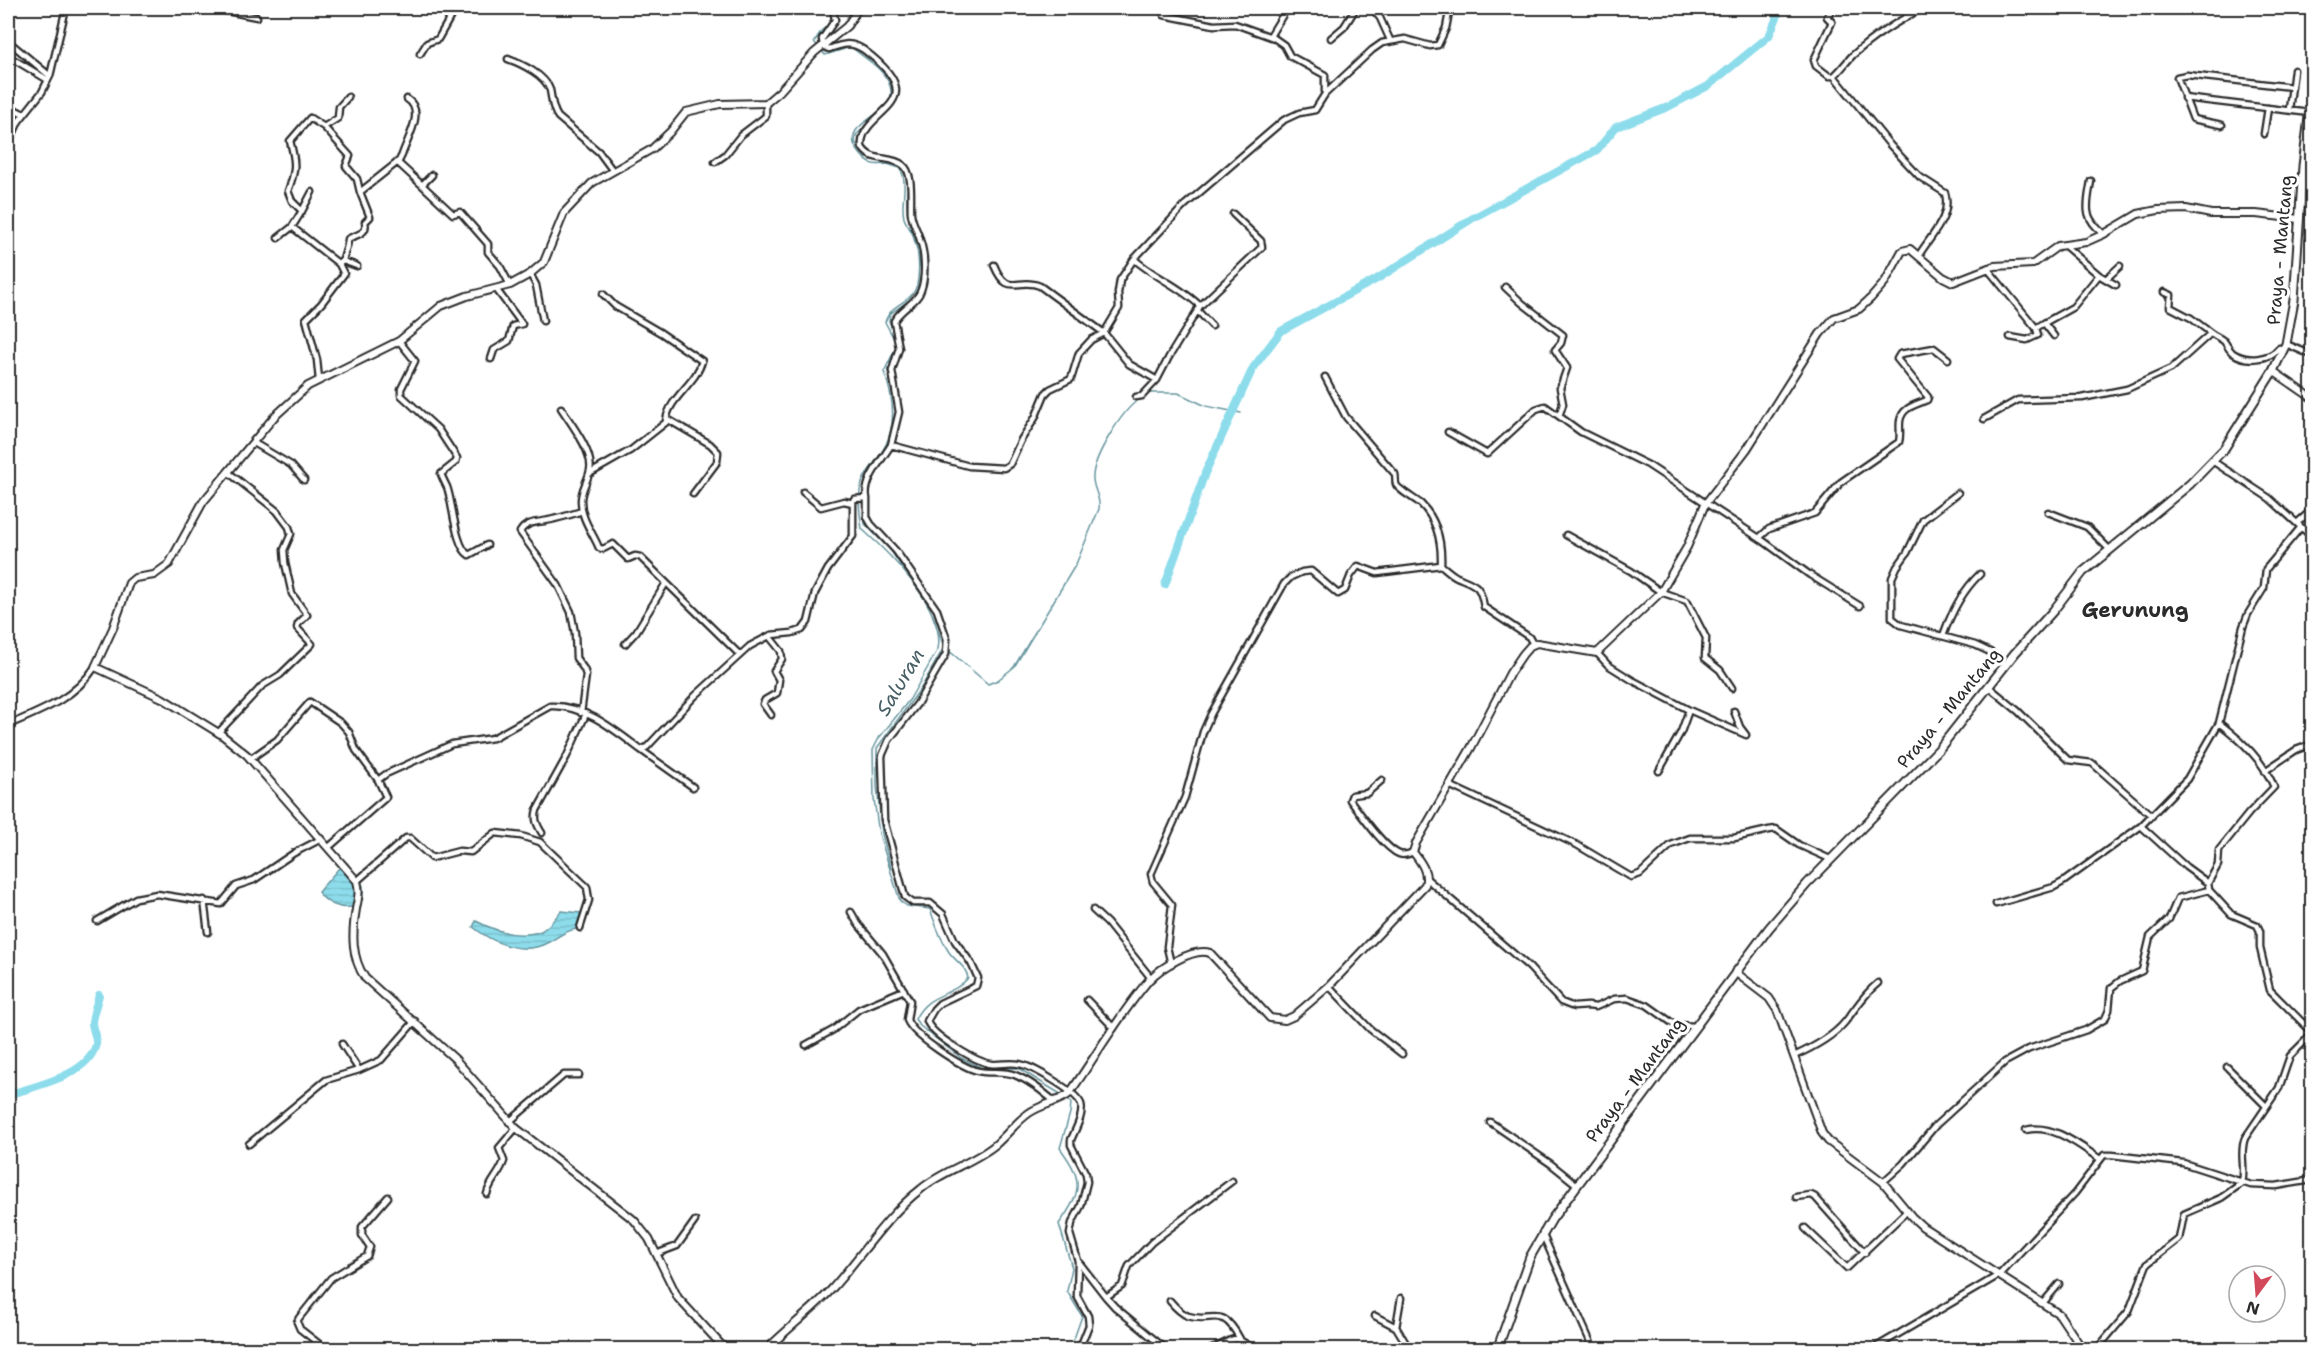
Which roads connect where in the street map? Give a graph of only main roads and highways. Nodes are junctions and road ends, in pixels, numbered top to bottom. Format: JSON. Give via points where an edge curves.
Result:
{"nodes":[{"id":1,"x":2313,"y":93,"type":"edge"},
{"id":2,"x":1497,"y":1350,"type":"edge"}],
"edges":[{"from":1,"to":2,"type":"main road","name":"Praya - Mantang","via":[[2294,300],[2285,346],[2224,449],[2190,484],[2083,572],[1939,749],[1790,901],[1542,1233]]}]}
